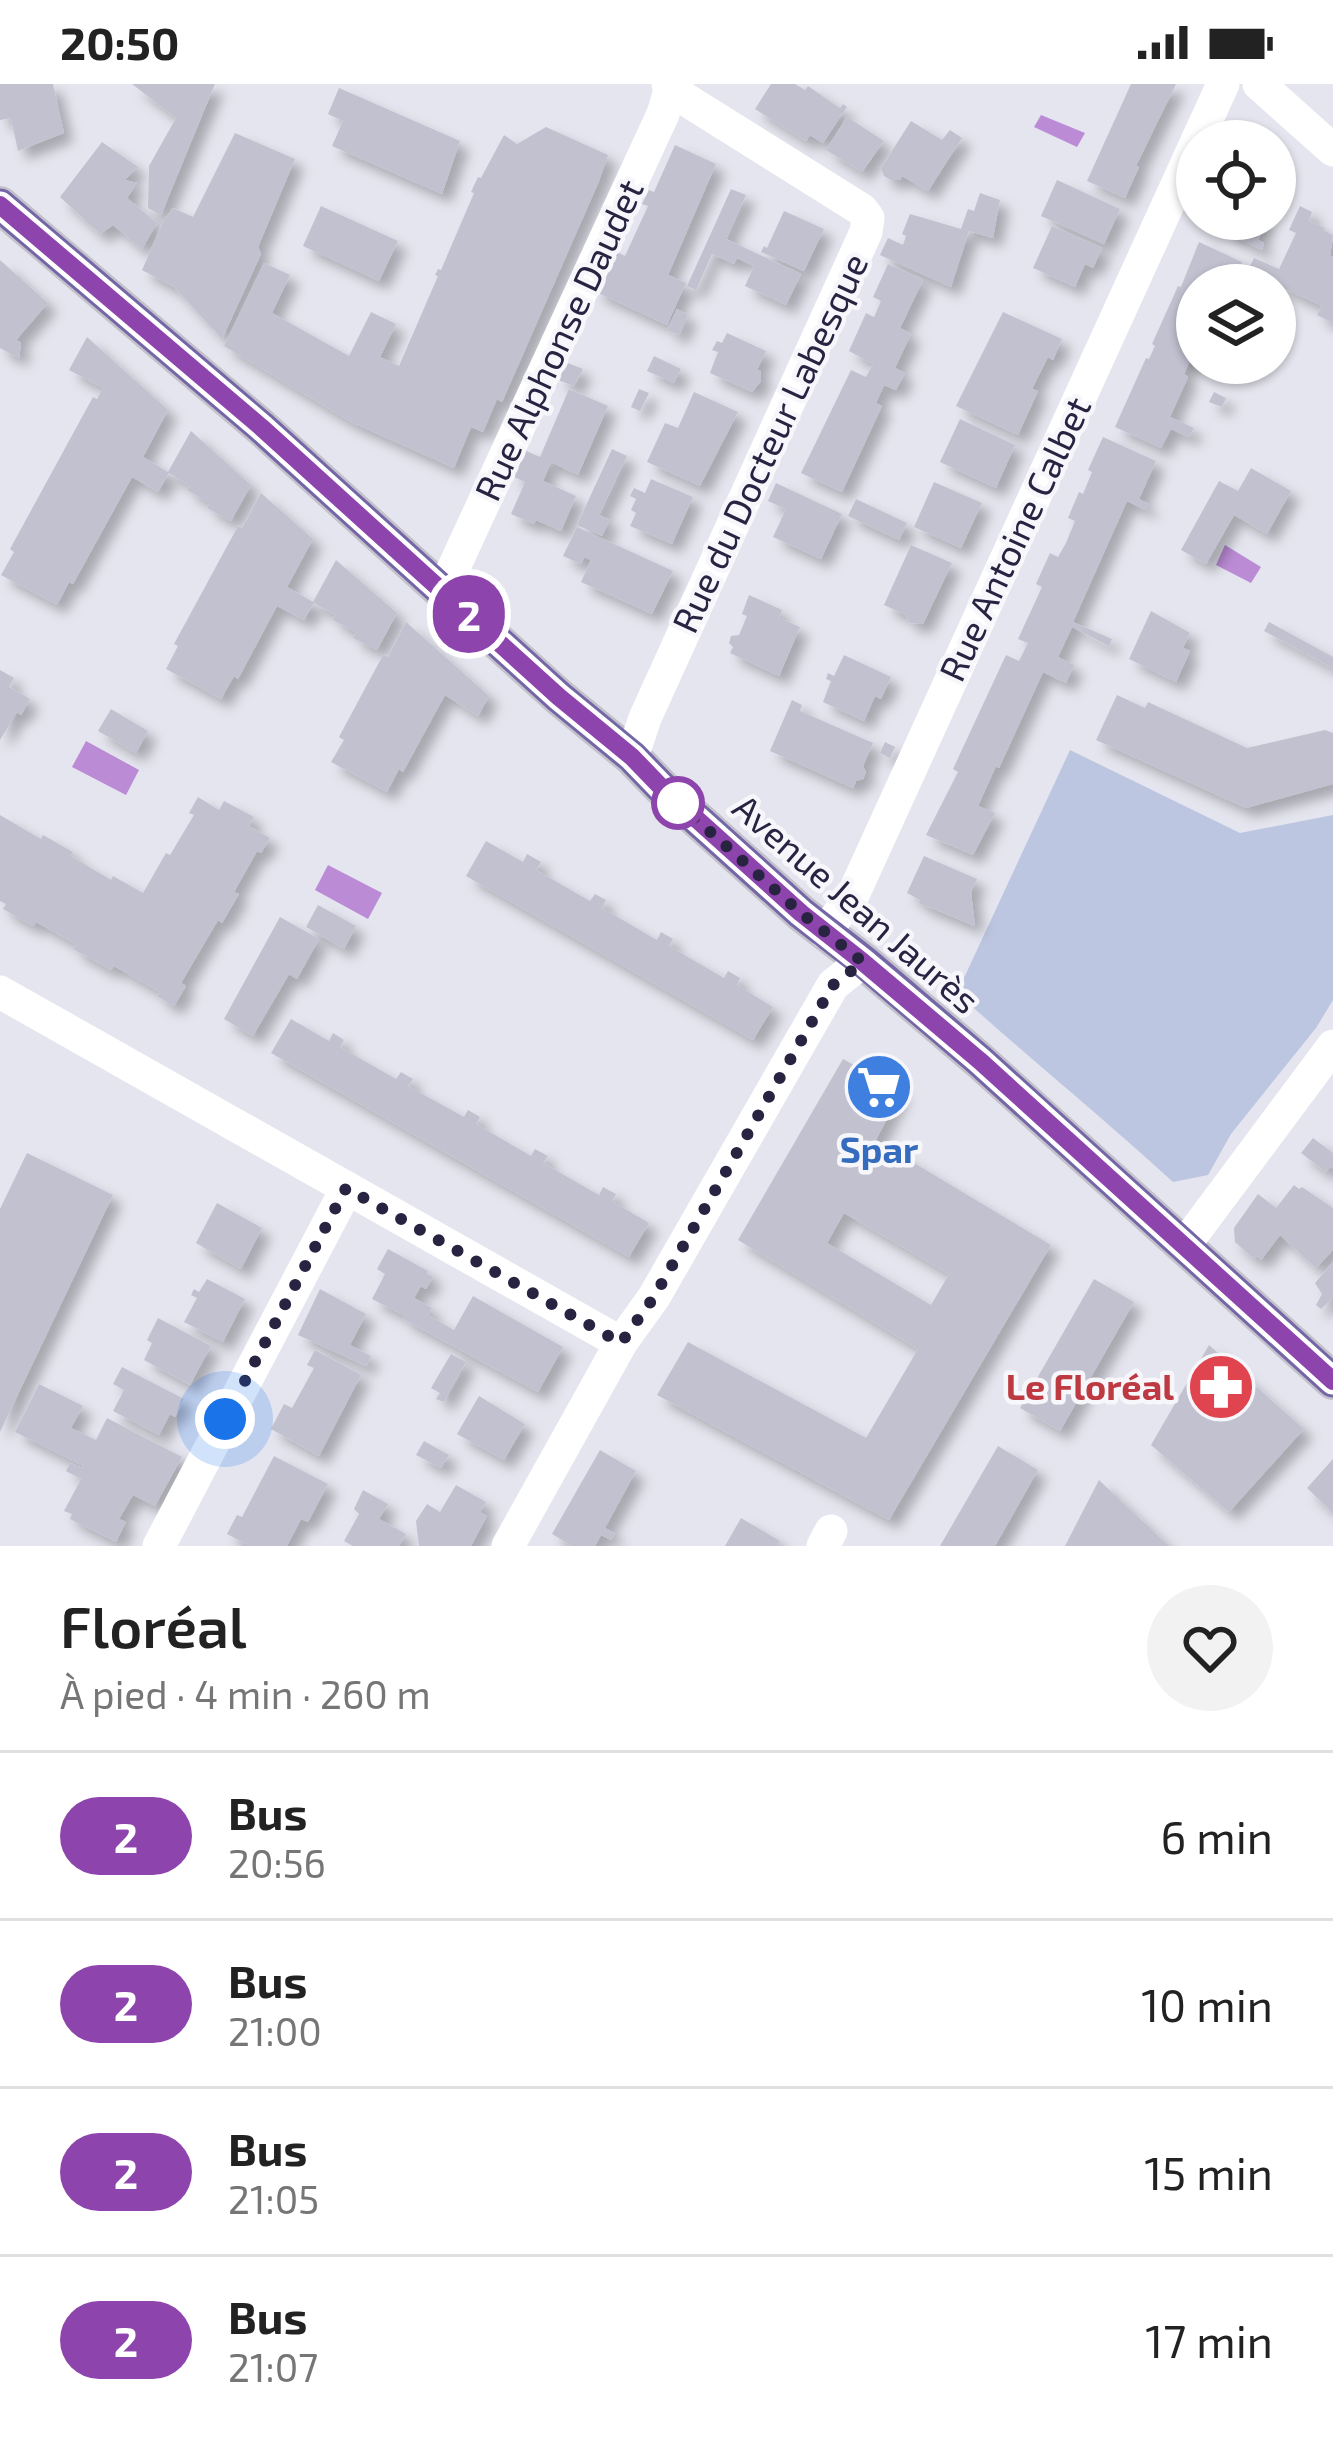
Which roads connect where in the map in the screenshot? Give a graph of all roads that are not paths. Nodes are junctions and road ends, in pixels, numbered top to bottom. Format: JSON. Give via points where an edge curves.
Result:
{"nodes":[{"id":1,"x":1223,"y":84,"type":"edge"},
{"id":2,"x":1259,"y":84,"type":"edge"},
{"id":3,"x":669,"y":85,"type":"edge"},
{"id":4,"x":1207,"y":120,"type":"edge"},
{"id":5,"x":1333,"y":150,"type":"edge"},
{"id":6,"x":1176,"y":187,"type":"edge"},
{"id":7,"x":0,"y":205,"type":"edge"},
{"id":8,"x":443,"y":591,"type":"junction"},
{"id":9,"x":632,"y":757,"type":"junction"},
{"id":10,"x":825,"y":932,"type":"junction"},
{"id":11,"x":863,"y":962,"type":"junction"},
{"id":12,"x":0,"y":992,"type":"edge"},
{"id":13,"x":1333,"y":1046,"type":"edge"},
{"id":14,"x":346,"y":1188,"type":"junction"},
{"id":15,"x":1184,"y":1246,"type":"junction"},
{"id":16,"x":621,"y":1343,"type":"junction"},
{"id":17,"x":1333,"y":1381,"type":"edge"},
{"id":18,"x":159,"y":1546,"type":"edge"},
{"id":19,"x":508,"y":1546,"type":"edge"}],
"edges":[{"from":1,"to":4,"type":"street","name":"Rue Antoine Calbet"},
{"from":2,"to":5,"type":"street"},
{"from":3,"to":8,"type":"street","name":"Rue Alphonse Daudet"},
{"from":3,"to":9,"type":"street","name":"Rue du Docteur Labesque","via":[[868,218]]},
{"from":6,"to":10,"type":"street","name":"Rue Antoine Calbet","via":[[853,895]]},
{"from":7,"to":8,"type":"main road","name":"Avenue Jean Jaurès"},
{"from":8,"to":9,"type":"main road","name":"Avenue Jean Jaurès"},
{"from":9,"to":10,"type":"main road","name":"Avenue Jean Jaurès"},
{"from":10,"to":11,"type":"main road","name":"Avenue Jean Jaurès"},
{"from":11,"to":15,"type":"main road","name":"Avenue Jean Jaurès"},
{"from":11,"to":16,"type":"street","via":[[833,985]]},
{"from":12,"to":14,"type":"street"},
{"from":13,"to":15,"type":"street"},
{"from":14,"to":16,"type":"street"},
{"from":14,"to":18,"type":"street"},
{"from":15,"to":17,"type":"main road","name":"Avenue Jean Jaurès"},
{"from":16,"to":19,"type":"street"}]}
